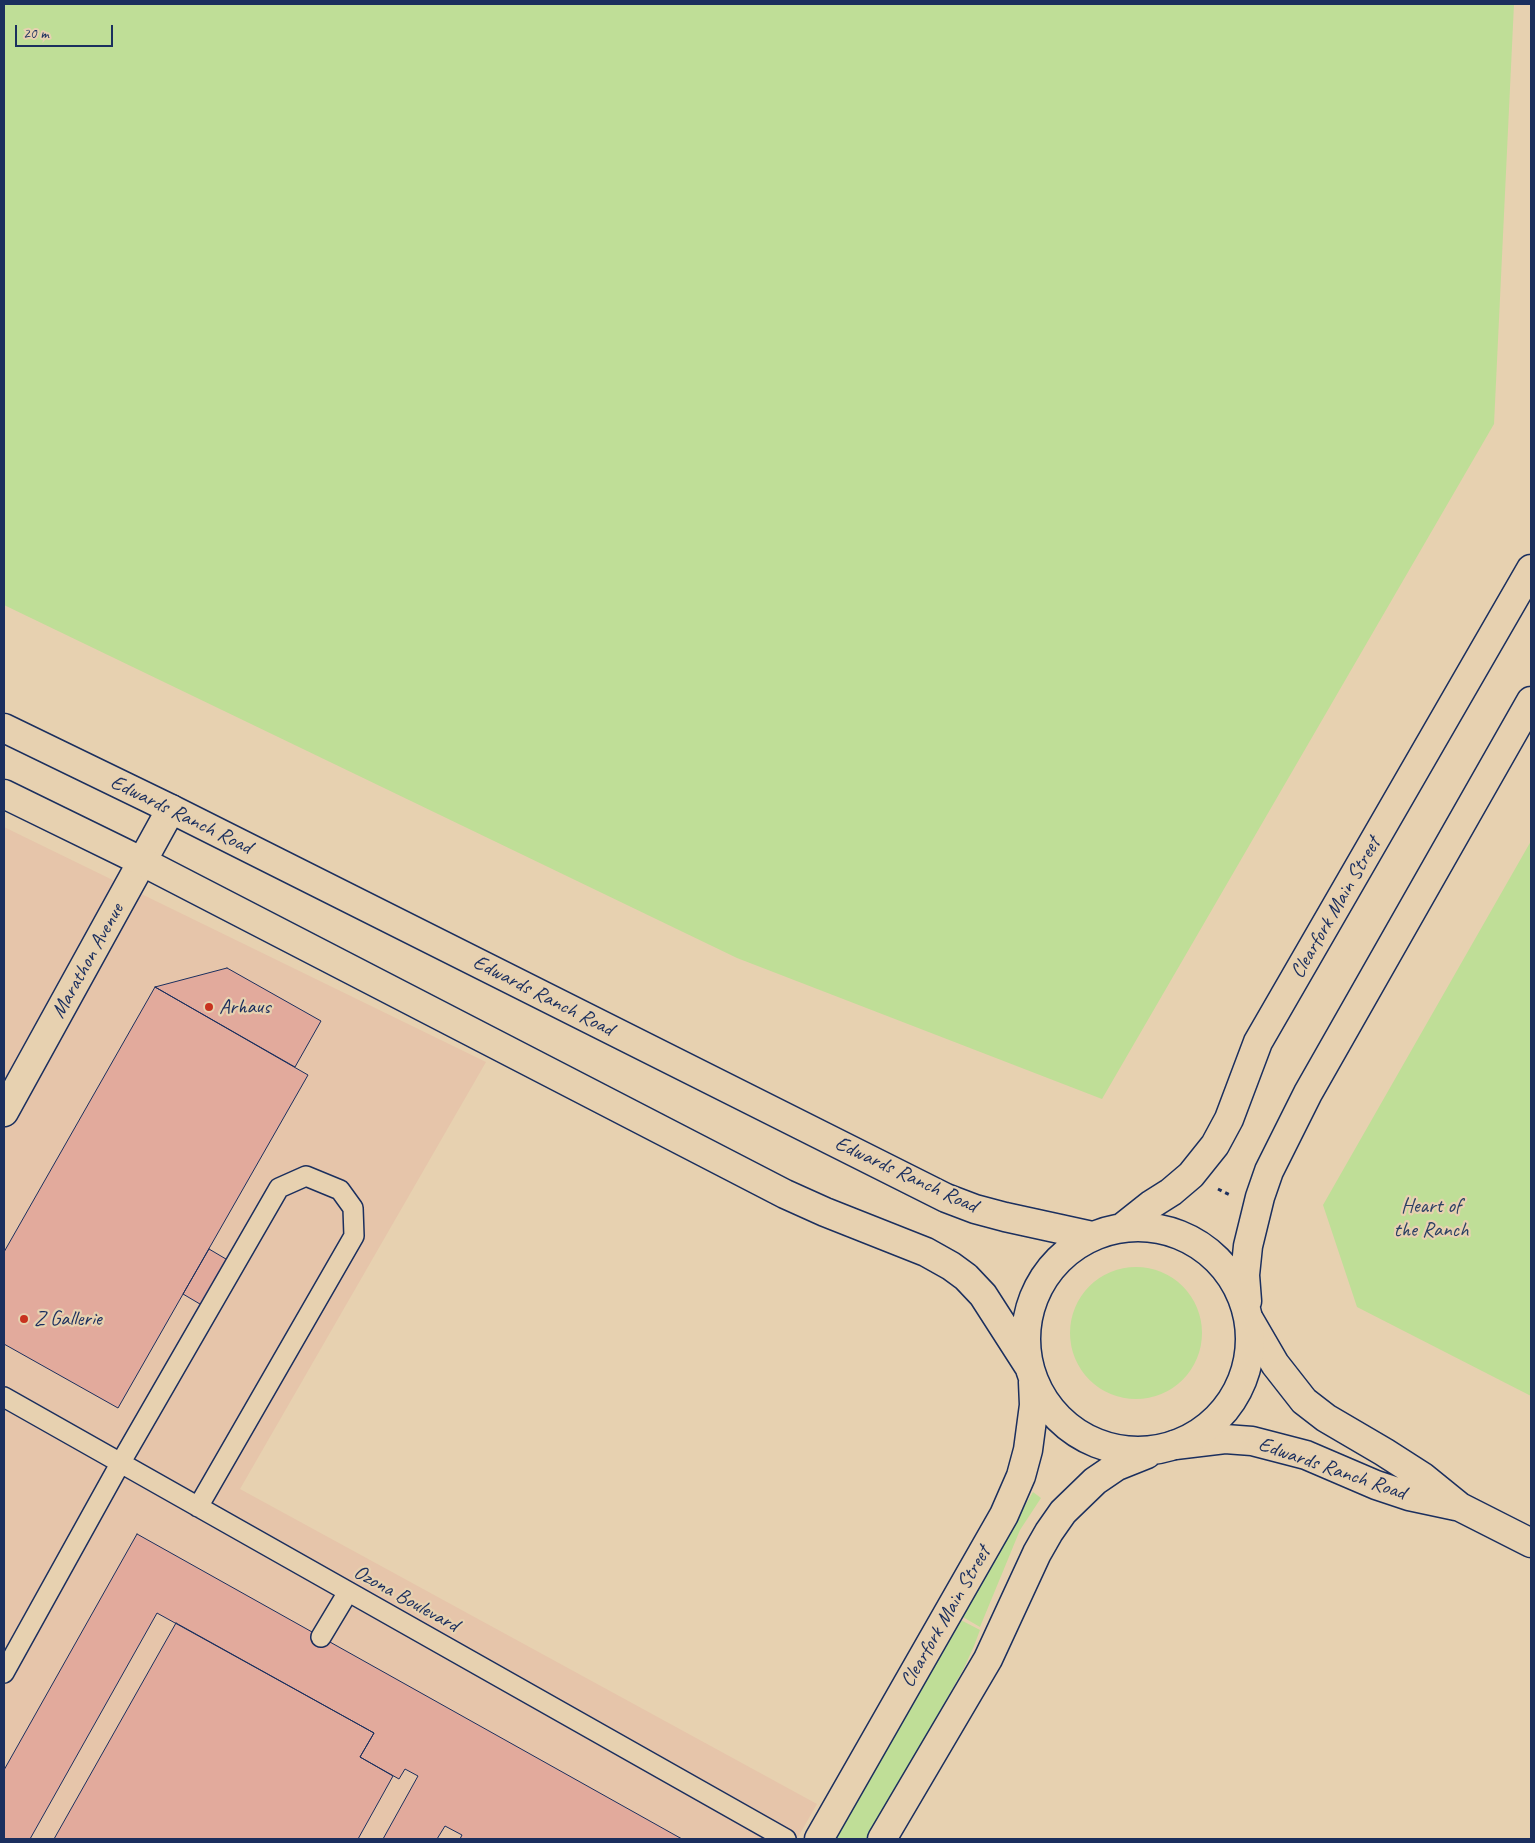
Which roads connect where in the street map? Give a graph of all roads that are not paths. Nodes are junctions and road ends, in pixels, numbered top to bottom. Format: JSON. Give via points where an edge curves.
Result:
{"nodes":[{"id":1,"x":1531,"y":569,"type":"edge"},
{"id":2,"x":1531,"y":701,"type":"edge"},
{"id":3,"x":4,"y":728,"type":"edge"},
{"id":4,"x":4,"y":794,"type":"edge"},
{"id":5,"x":171,"y":810,"type":"junction"},
{"id":6,"x":142,"y":862,"type":"junction"},
{"id":7,"x":4,"y":1112,"type":"edge"},
{"id":8,"x":1123,"y":1227,"type":"junction"},
{"id":9,"x":1092,"y":1236,"type":"junction"},
{"id":10,"x":1248,"y":1314,"type":"junction"},
{"id":11,"x":1030,"y":1373,"type":"junction"},
{"id":12,"x":4,"y":1397,"type":"edge"},
{"id":13,"x":1166,"y":1448,"type":"junction"},
{"id":14,"x":121,"y":1462,"type":"junction"},
{"id":15,"x":198,"y":1507,"type":"junction"},
{"id":16,"x":1460,"y":1507,"type":"junction"},
{"id":17,"x":1531,"y":1543,"type":"edge"},
{"id":18,"x":348,"y":1592,"type":"junction"},
{"id":19,"x":321,"y":1637,"type":"dead end"},
{"id":20,"x":4,"y":1673,"type":"edge"},
{"id":21,"x":786,"y":1839,"type":"edge"},
{"id":22,"x":819,"y":1839,"type":"edge"},
{"id":23,"x":882,"y":1839,"type":"edge"}],
"edges":[{"from":1,"to":8,"type":"street","name":"Clearfork Main Street","via":[[1258,1042],[1229,1119],[1215,1145],[1191,1175]]},
{"from":2,"to":10,"type":"street","via":[[1313,1084],[1269,1170],[1248,1246]]},
{"from":3,"to":5,"type":"street","name":"Edwards Ranch Road"},
{"from":4,"to":6,"type":"street"},
{"from":5,"to":6,"type":"street","name":"Marathon Avenue"},
{"from":5,"to":9,"type":"street","name":"Edwards Ranch Road","via":[[946,1198],[1004,1217]]},
{"from":6,"to":7,"type":"street","name":"Marathon Avenue"},
{"from":6,"to":11,"type":"street","via":[[785,1194],[943,1261],[966,1277],[983,1295]]},
{"from":8,"to":9,"type":"street"},
{"from":8,"to":10,"type":"street","name":"Edwards Ranch Road","via":[[1150,1226],[1176,1232],[1200,1244],[1221,1262],[1236,1283]]},
{"from":9,"to":11,"type":"street","name":"Clearfork Main Street","via":[[1066,1252],[1044,1275],[1031,1304],[1026,1326]]},
{"from":10,"to":13,"type":"street","via":[[1250,1352],[1242,1382],[1226,1409],[1203,1431]]},
{"from":10,"to":16,"type":"street","name":"Edwards Ranch Road","via":[[1275,1364],[1304,1401],[1423,1477]]},
{"from":11,"to":13,"type":"street","via":[[1045,1403],[1082,1437],[1106,1447],[1131,1451]]},
{"from":11,"to":22,"type":"street","name":"Clearfork Main Street","via":[[1034,1405],[1028,1450],[1004,1515]]},
{"from":12,"to":14,"type":"lane","name":"Ozona Boulevard"},
{"from":13,"to":16,"type":"street","name":"Edwards Ranch Road","via":[[1225,1439],[1252,1441],[1306,1456],[1409,1496]]},
{"from":13,"to":23,"type":"street","via":[[1117,1466],[1095,1481],[1063,1512],[1037,1553],[988,1659]]},
{"from":14,"to":15,"type":"lane","name":"Ozona Boulevard"},
{"from":14,"to":15,"type":"lane","via":[[279,1188],[306,1176],[340,1190],[353,1208],[354,1236]]},
{"from":14,"to":20,"type":"lane"},
{"from":15,"to":18,"type":"lane","name":"Ozona Boulevard"},
{"from":16,"to":17,"type":"street","name":"Edwards Ranch Road"},
{"from":18,"to":19,"type":"lane"},
{"from":18,"to":21,"type":"lane","name":"Ozona Boulevard"}]}
